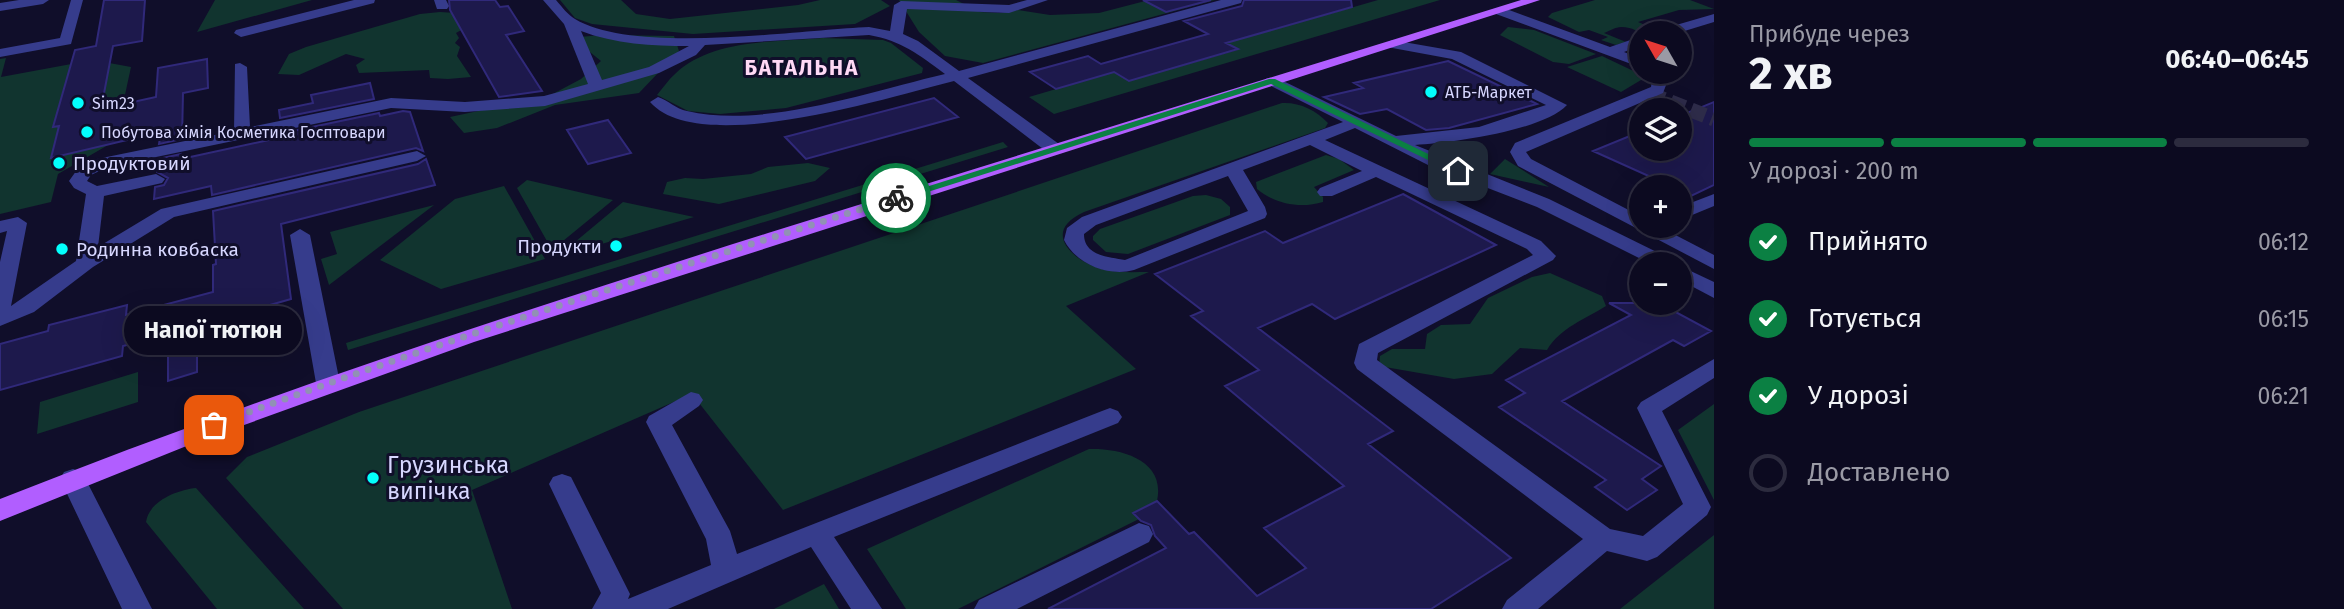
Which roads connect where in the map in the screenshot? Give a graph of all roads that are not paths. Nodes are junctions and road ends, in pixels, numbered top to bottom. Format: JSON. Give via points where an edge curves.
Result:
{"nodes":[{"id":1,"x":5,"y":0,"type":"edge"},
{"id":2,"x":43,"y":0,"type":"edge"},
{"id":3,"x":77,"y":0,"type":"edge"},
{"id":4,"x":369,"y":0,"type":"edge"},
{"id":5,"x":549,"y":0,"type":"edge"},
{"id":6,"x":1042,"y":0,"type":"edge"},
{"id":7,"x":1236,"y":0,"type":"edge"},
{"id":8,"x":1534,"y":0,"type":"edge"},
{"id":9,"x":0,"y":6,"type":"edge"},
{"id":10,"x":1500,"y":11,"type":"junction"},
{"id":11,"x":1714,"y":18,"type":"edge"},
{"id":12,"x":570,"y":22,"type":"junction"},
{"id":13,"x":1692,"y":25,"type":"edge"},
{"id":14,"x":241,"y":33,"type":"dead end"},
{"id":15,"x":896,"y":36,"type":"junction"},
{"id":16,"x":701,"y":41,"type":"junction"},
{"id":17,"x":1392,"y":44,"type":"junction"},
{"id":18,"x":1629,"y":45,"type":"edge"},
{"id":19,"x":0,"y":52,"type":"edge"},
{"id":20,"x":1611,"y":52,"type":"junction"},
{"id":21,"x":1629,"y":59,"type":"edge"},
{"id":22,"x":240,"y":67,"type":"dead end"},
{"id":23,"x":957,"y":76,"type":"junction"},
{"id":24,"x":1272,"y":81,"type":"junction"},
{"id":25,"x":1659,"y":84,"type":"edge"},
{"id":26,"x":597,"y":87,"type":"junction"},
{"id":27,"x":658,"y":102,"type":"dead end"},
{"id":28,"x":1355,"y":123,"type":"junction"},
{"id":29,"x":242,"y":135,"type":"junction"},
{"id":30,"x":1311,"y":139,"type":"junction"},
{"id":31,"x":1392,"y":141,"type":"junction"},
{"id":32,"x":1053,"y":148,"type":"junction"},
{"id":33,"x":417,"y":156,"type":"dead end"},
{"id":34,"x":1233,"y":167,"type":"junction"},
{"id":35,"x":1376,"y":171,"type":"junction"},
{"id":36,"x":156,"y":179,"type":"dead end"},
{"id":37,"x":95,"y":192,"type":"junction"},
{"id":38,"x":1326,"y":192,"type":"dead end"},
{"id":39,"x":1714,"y":199,"type":"edge"},
{"id":40,"x":1692,"y":209,"type":"edge"},
{"id":41,"x":1629,"y":217,"type":"edge"},
{"id":42,"x":0,"y":227,"type":"edge"},
{"id":43,"x":300,"y":235,"type":"dead end"},
{"id":44,"x":1669,"y":238,"type":"edge"},
{"id":45,"x":1642,"y":252,"type":"edge"},
{"id":46,"x":86,"y":263,"type":"junction"},
{"id":47,"x":1714,"y":263,"type":"edge"},
{"id":48,"x":1692,"y":279,"type":"edge"},
{"id":49,"x":1714,"y":291,"type":"edge"},
{"id":50,"x":0,"y":309,"type":"edge"},
{"id":51,"x":0,"y":320,"type":"edge"},
{"id":52,"x":1714,"y":368,"type":"edge"},
{"id":53,"x":328,"y":383,"type":"junction"},
{"id":54,"x":691,"y":400,"type":"dead end"},
{"id":55,"x":1110,"y":417,"type":"dead end"},
{"id":56,"x":73,"y":479,"type":"junction"},
{"id":57,"x":562,"y":484,"type":"dead end"},
{"id":58,"x":0,"y":510,"type":"edge"},
{"id":59,"x":816,"y":533,"type":"junction"},
{"id":60,"x":1139,"y":534,"type":"dead end"},
{"id":61,"x":1603,"y":539,"type":"junction"},
{"id":62,"x":726,"y":571,"type":"junction"},
{"id":63,"x":137,"y":609,"type":"edge"},
{"id":64,"x":607,"y":609,"type":"edge"},
{"id":65,"x":637,"y":609,"type":"edge"},
{"id":66,"x":867,"y":609,"type":"edge"},
{"id":67,"x":989,"y":609,"type":"edge"},
{"id":68,"x":1517,"y":609,"type":"edge"}],
"edges":[{"from":1,"to":9,"type":"street"},
{"from":2,"to":9,"type":"street"},
{"from":3,"to":19,"type":"street","via":[[66,41]]},
{"from":4,"to":14,"type":"street"},
{"from":5,"to":12,"type":"street"},
{"from":6,"to":15,"type":"street","via":[[1009,9],[901,5]]},
{"from":7,"to":23,"type":"street"},
{"from":8,"to":10,"type":"main road"},
{"from":10,"to":17,"type":"main road"},
{"from":10,"to":20,"type":"street"},
{"from":11,"to":13,"type":"street"},
{"from":12,"to":16,"type":"street","via":[[604,34]]},
{"from":12,"to":26,"type":"street"},
{"from":15,"to":16,"type":"street","via":[[841,31]]},
{"from":15,"to":23,"type":"street"},
{"from":16,"to":26,"type":"street","via":[[691,52],[654,70]]},
{"from":17,"to":24,"type":"main road"},
{"from":17,"to":31,"type":"street","via":[[1456,55],[1559,105],[1480,134]]},
{"from":18,"to":20,"type":"street"},
{"from":20,"to":21,"type":"street"},
{"from":22,"to":29,"type":"street"},
{"from":23,"to":27,"type":"street","via":[[788,116],[733,122],[680,115]]},
{"from":23,"to":32,"type":"street"},
{"from":24,"to":28,"type":"street"},
{"from":24,"to":32,"type":"main road"},
{"from":25,"to":41,"type":"street","via":[[1658,90],[1518,152],[1524,162]]},
{"from":26,"to":29,"type":"street","via":[[506,106],[391,103]]},
{"from":28,"to":30,"type":"street"},
{"from":28,"to":31,"type":"street"},
{"from":29,"to":37,"type":"street","via":[[103,163],[85,171],[78,181]]},
{"from":30,"to":34,"type":"street"},
{"from":30,"to":35,"type":"street"},
{"from":31,"to":45,"type":"street","via":[[1543,203]]},
{"from":32,"to":53,"type":"main road"},
{"from":33,"to":46,"type":"street","via":[[168,213]]},
{"from":34,"to":34,"type":"street","via":[[1080,226],[1074,232],[1078,248],[1098,262],[1127,266],[1258,214],[1256,202]]},
{"from":35,"to":38,"type":"street"},
{"from":35,"to":61,"type":"street","via":[[1534,245],[1546,256],[1367,349],[1366,363]]},
{"from":36,"to":37,"type":"street"},
{"from":37,"to":46,"type":"street"},
{"from":39,"to":40,"type":"street"},
{"from":42,"to":50,"type":"street","via":[[18,223]]},
{"from":43,"to":53,"type":"street"},
{"from":44,"to":47,"type":"street"},
{"from":46,"to":51,"type":"street","via":[[27,307]]},
{"from":48,"to":49,"type":"street"},
{"from":52,"to":61,"type":"street","via":[[1649,408],[1698,507],[1647,549]]},
{"from":53,"to":56,"type":"main road"},
{"from":54,"to":62,"type":"street","via":[[658,422],[720,539]]},
{"from":55,"to":59,"type":"street"},
{"from":56,"to":58,"type":"main road"},
{"from":56,"to":63,"type":"street"},
{"from":57,"to":64,"type":"street","via":[[615,594]]},
{"from":59,"to":62,"type":"street"},
{"from":59,"to":66,"type":"street"},
{"from":60,"to":67,"type":"street"},
{"from":61,"to":68,"type":"street"},
{"from":62,"to":65,"type":"street"}]}
